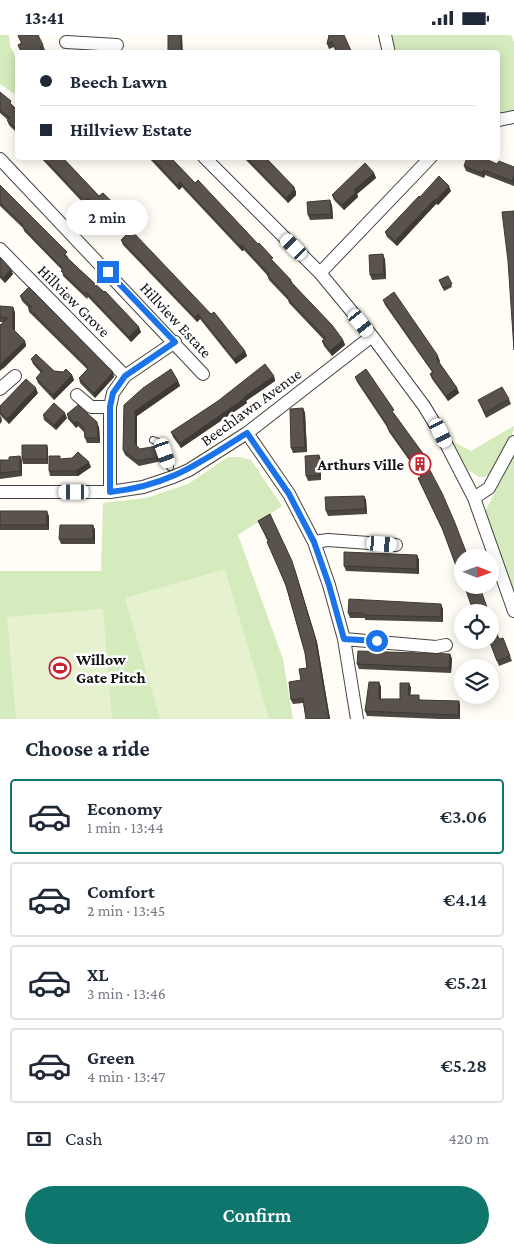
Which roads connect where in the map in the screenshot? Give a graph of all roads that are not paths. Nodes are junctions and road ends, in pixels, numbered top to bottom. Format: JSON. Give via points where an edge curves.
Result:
{"nodes":[{"id":1,"x":385,"y":35,"type":"edge"},
{"id":2,"x":66,"y":42,"type":"dead end"},
{"id":3,"x":118,"y":44,"type":"edge"},
{"id":4,"x":388,"y":50,"type":"edge"},
{"id":5,"x":514,"y":117,"type":"edge"},
{"id":6,"x":500,"y":120,"type":"edge"},
{"id":7,"x":0,"y":159,"type":"edge"},
{"id":8,"x":207,"y":160,"type":"edge"},
{"id":9,"x":428,"y":160,"type":"edge"},
{"id":10,"x":0,"y":249,"type":"edge"},
{"id":11,"x":320,"y":273,"type":"junction"},
{"id":12,"x":372,"y":336,"type":"junction"},
{"id":13,"x":175,"y":342,"type":"junction"},
{"id":14,"x":203,"y":374,"type":"dead end"},
{"id":15,"x":15,"y":376,"type":"dead end"},
{"id":16,"x":125,"y":376,"type":"junction"},
{"id":17,"x":0,"y":389,"type":"edge"},
{"id":18,"x":77,"y":395,"type":"dead end"},
{"id":19,"x":110,"y":407,"type":"junction"},
{"id":20,"x":247,"y":433,"type":"junction"},
{"id":21,"x":153,"y":440,"type":"dead end"},
{"id":22,"x":514,"y":442,"type":"edge"},
{"id":23,"x":172,"y":472,"type":"junction"},
{"id":24,"x":0,"y":492,"type":"edge"},
{"id":25,"x":110,"y":492,"type":"junction"},
{"id":26,"x":474,"y":498,"type":"junction"},
{"id":27,"x":314,"y":542,"type":"junction"},
{"id":28,"x":396,"y":545,"type":"dead end"},
{"id":29,"x":514,"y":611,"type":"edge"},
{"id":30,"x":344,"y":639,"type":"junction"},
{"id":31,"x":446,"y":645,"type":"dead end"},
{"id":32,"x":357,"y":719,"type":"edge"}],
"edges":[{"from":1,"to":4,"type":"street"},
{"from":2,"to":3,"type":"street"},
{"from":5,"to":6,"type":"street"},
{"from":7,"to":13,"type":"street","name":"Hillview Estate"},
{"from":8,"to":11,"type":"street"},
{"from":9,"to":11,"type":"street"},
{"from":10,"to":16,"type":"street","name":"Hillview Grove"},
{"from":11,"to":12,"type":"street"},
{"from":12,"to":20,"type":"street","name":"Beechlawn Avenue"},
{"from":12,"to":26,"type":"street","via":[[424,406]]},
{"from":13,"to":14,"type":"street","name":"Hillview Estate"},
{"from":13,"to":16,"type":"street"},
{"from":15,"to":17,"type":"street"},
{"from":16,"to":19,"type":"street","via":[[113,393]]},
{"from":18,"to":19,"type":"street","via":[[91,407]]},
{"from":19,"to":25,"type":"street"},
{"from":20,"to":23,"type":"street","name":"Beechlawn Avenue","via":[[189,470]]},
{"from":20,"to":27,"type":"street","via":[[289,494]]},
{"from":21,"to":23,"type":"lane","via":[[162,443]]},
{"from":22,"to":26,"type":"street","via":[[489,488]]},
{"from":23,"to":25,"type":"street","name":"Beechlawn Avenue","via":[[143,487]]},
{"from":24,"to":25,"type":"street"},
{"from":26,"to":29,"type":"street"},
{"from":27,"to":28,"type":"street","via":[[328,540]]},
{"from":27,"to":30,"type":"street"},
{"from":30,"to":31,"type":"street","via":[[436,647]]},
{"from":30,"to":32,"type":"street"}]}
